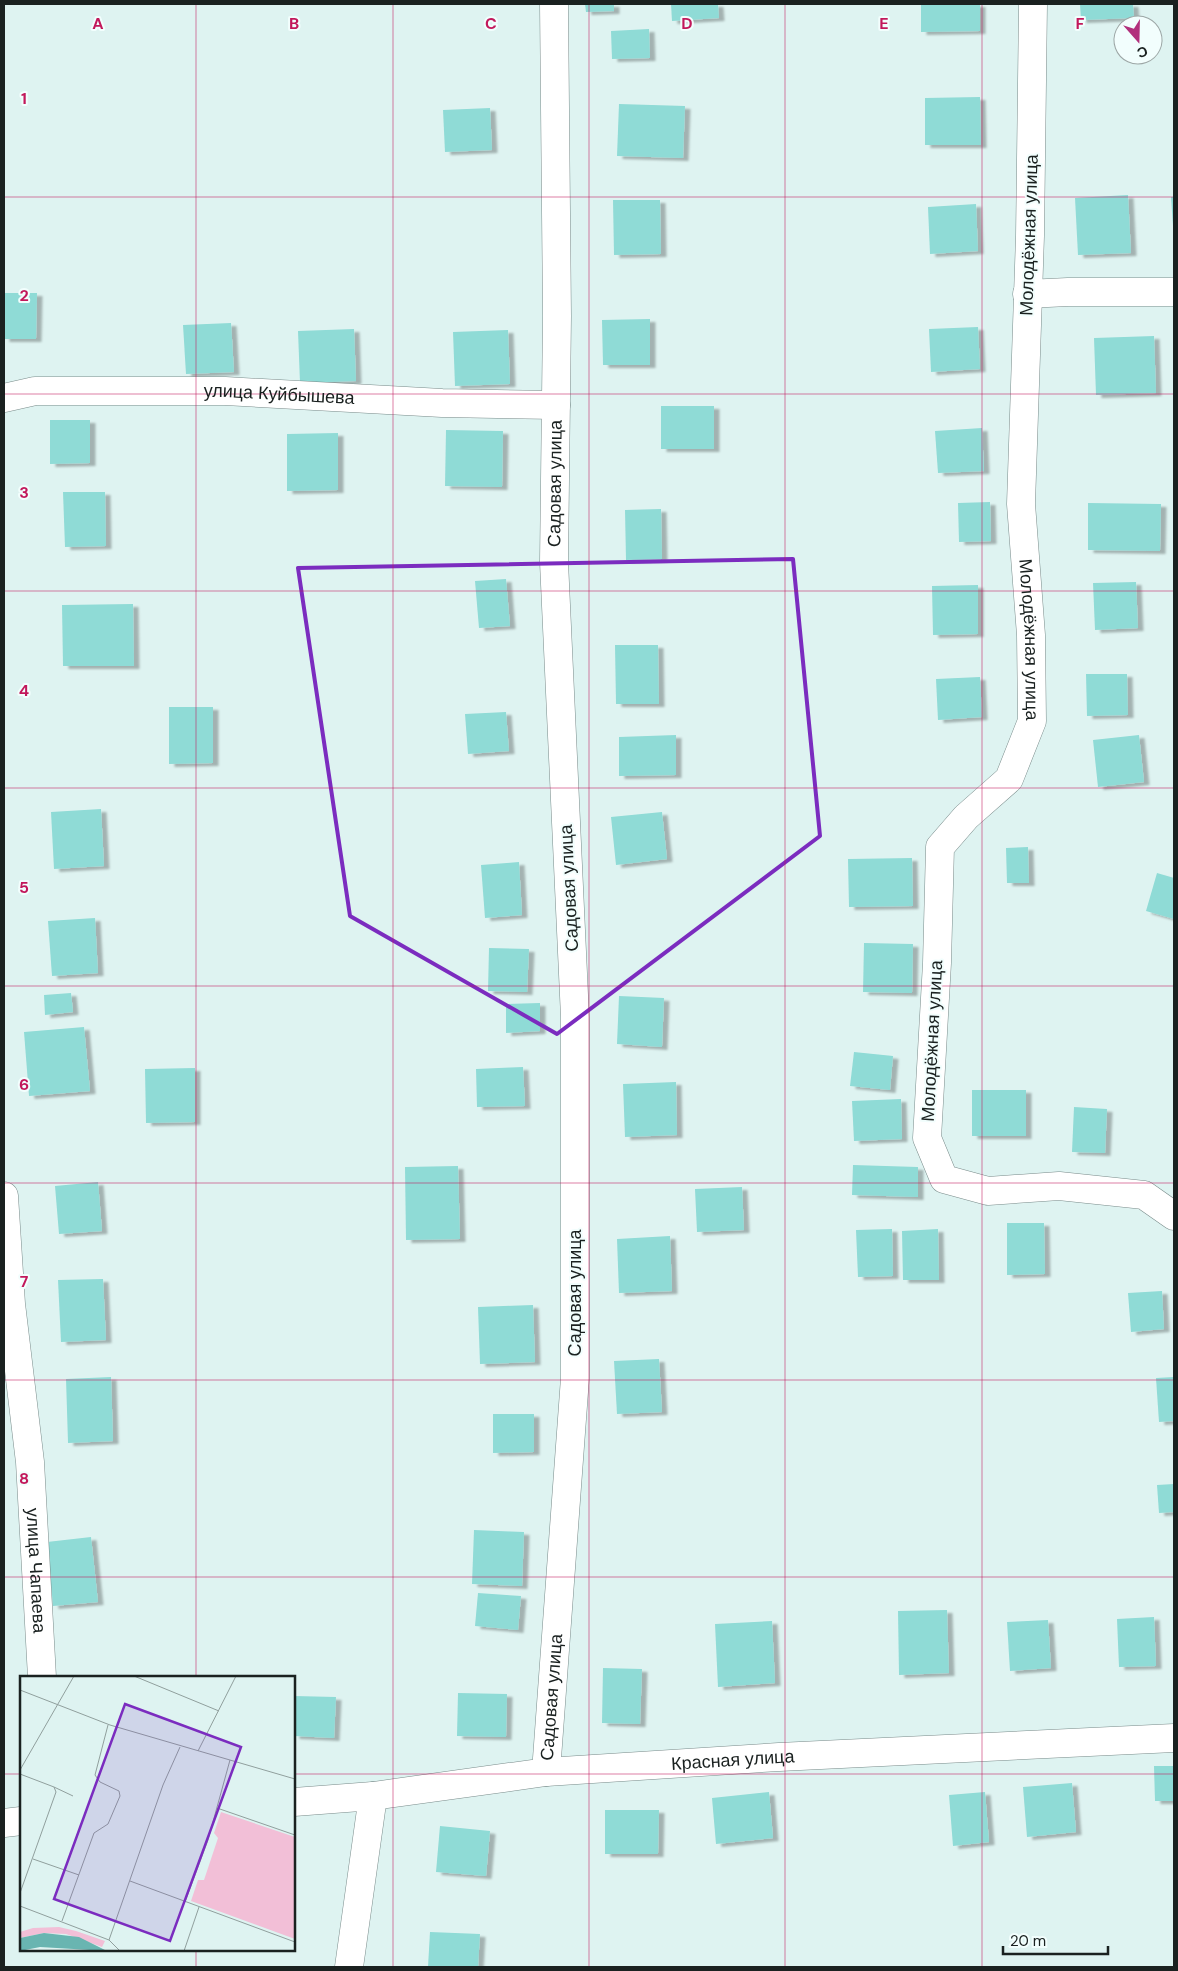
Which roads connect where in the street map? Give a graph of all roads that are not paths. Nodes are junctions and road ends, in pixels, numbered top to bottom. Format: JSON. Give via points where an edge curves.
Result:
{"nodes":[{"id":1,"x":554,"y":4,"type":"edge"},
{"id":2,"x":1033,"y":4,"type":"edge"},
{"id":3,"x":1174,"y":292,"type":"edge"},
{"id":4,"x":1027,"y":294,"type":"junction"},
{"id":5,"x":4,"y":398,"type":"edge"},
{"id":6,"x":556,"y":405,"type":"junction"},
{"id":7,"x":4,"y":1196,"type":"edge"},
{"id":8,"x":1174,"y":1216,"type":"edge"},
{"id":9,"x":10,"y":1344,"type":"edge"},
{"id":10,"x":42,"y":1676,"type":"edge"},
{"id":11,"x":1174,"y":1738,"type":"edge"},
{"id":12,"x":546,"y":1772,"type":"junction"},
{"id":13,"x":373,"y":1796,"type":"junction"},
{"id":14,"x":295,"y":1802,"type":"edge"},
{"id":15,"x":20,"y":1821,"type":"edge"},
{"id":16,"x":4,"y":1822,"type":"edge"},
{"id":17,"x":349,"y":1967,"type":"edge"}],
"edges":[{"from":1,"to":6,"type":"street","name":"Садовая улица"},
{"from":2,"to":4,"type":"street","name":"Молодёжная улица"},
{"from":3,"to":4,"type":"street"},
{"from":4,"to":8,"type":"street","name":"Молодёжная улица","via":[[1021,504],[1031,636],[1032,721],[1009,779],[966,817],[940,847],[927,1138],[944,1179],[988,1191],[1059,1186],[1144,1194]]},
{"from":5,"to":6,"type":"street","name":"улица Куйбышева","via":[[35,391],[225,391],[442,403]]},
{"from":6,"to":12,"type":"street","name":"Садовая улица","via":[[554,562],[575,1017],[575,1378]]},
{"from":7,"to":9,"type":"street","name":"улица Чапаева"},
{"from":9,"to":10,"type":"street","name":"улица Чапаева","via":[[30,1462]]},
{"from":11,"to":12,"type":"street","name":"Красная улица"},
{"from":12,"to":13,"type":"street","name":"Красная улица"},
{"from":13,"to":14,"type":"street","name":"Красная улица"},
{"from":13,"to":17,"type":"street"},
{"from":15,"to":16,"type":"street"}]}
